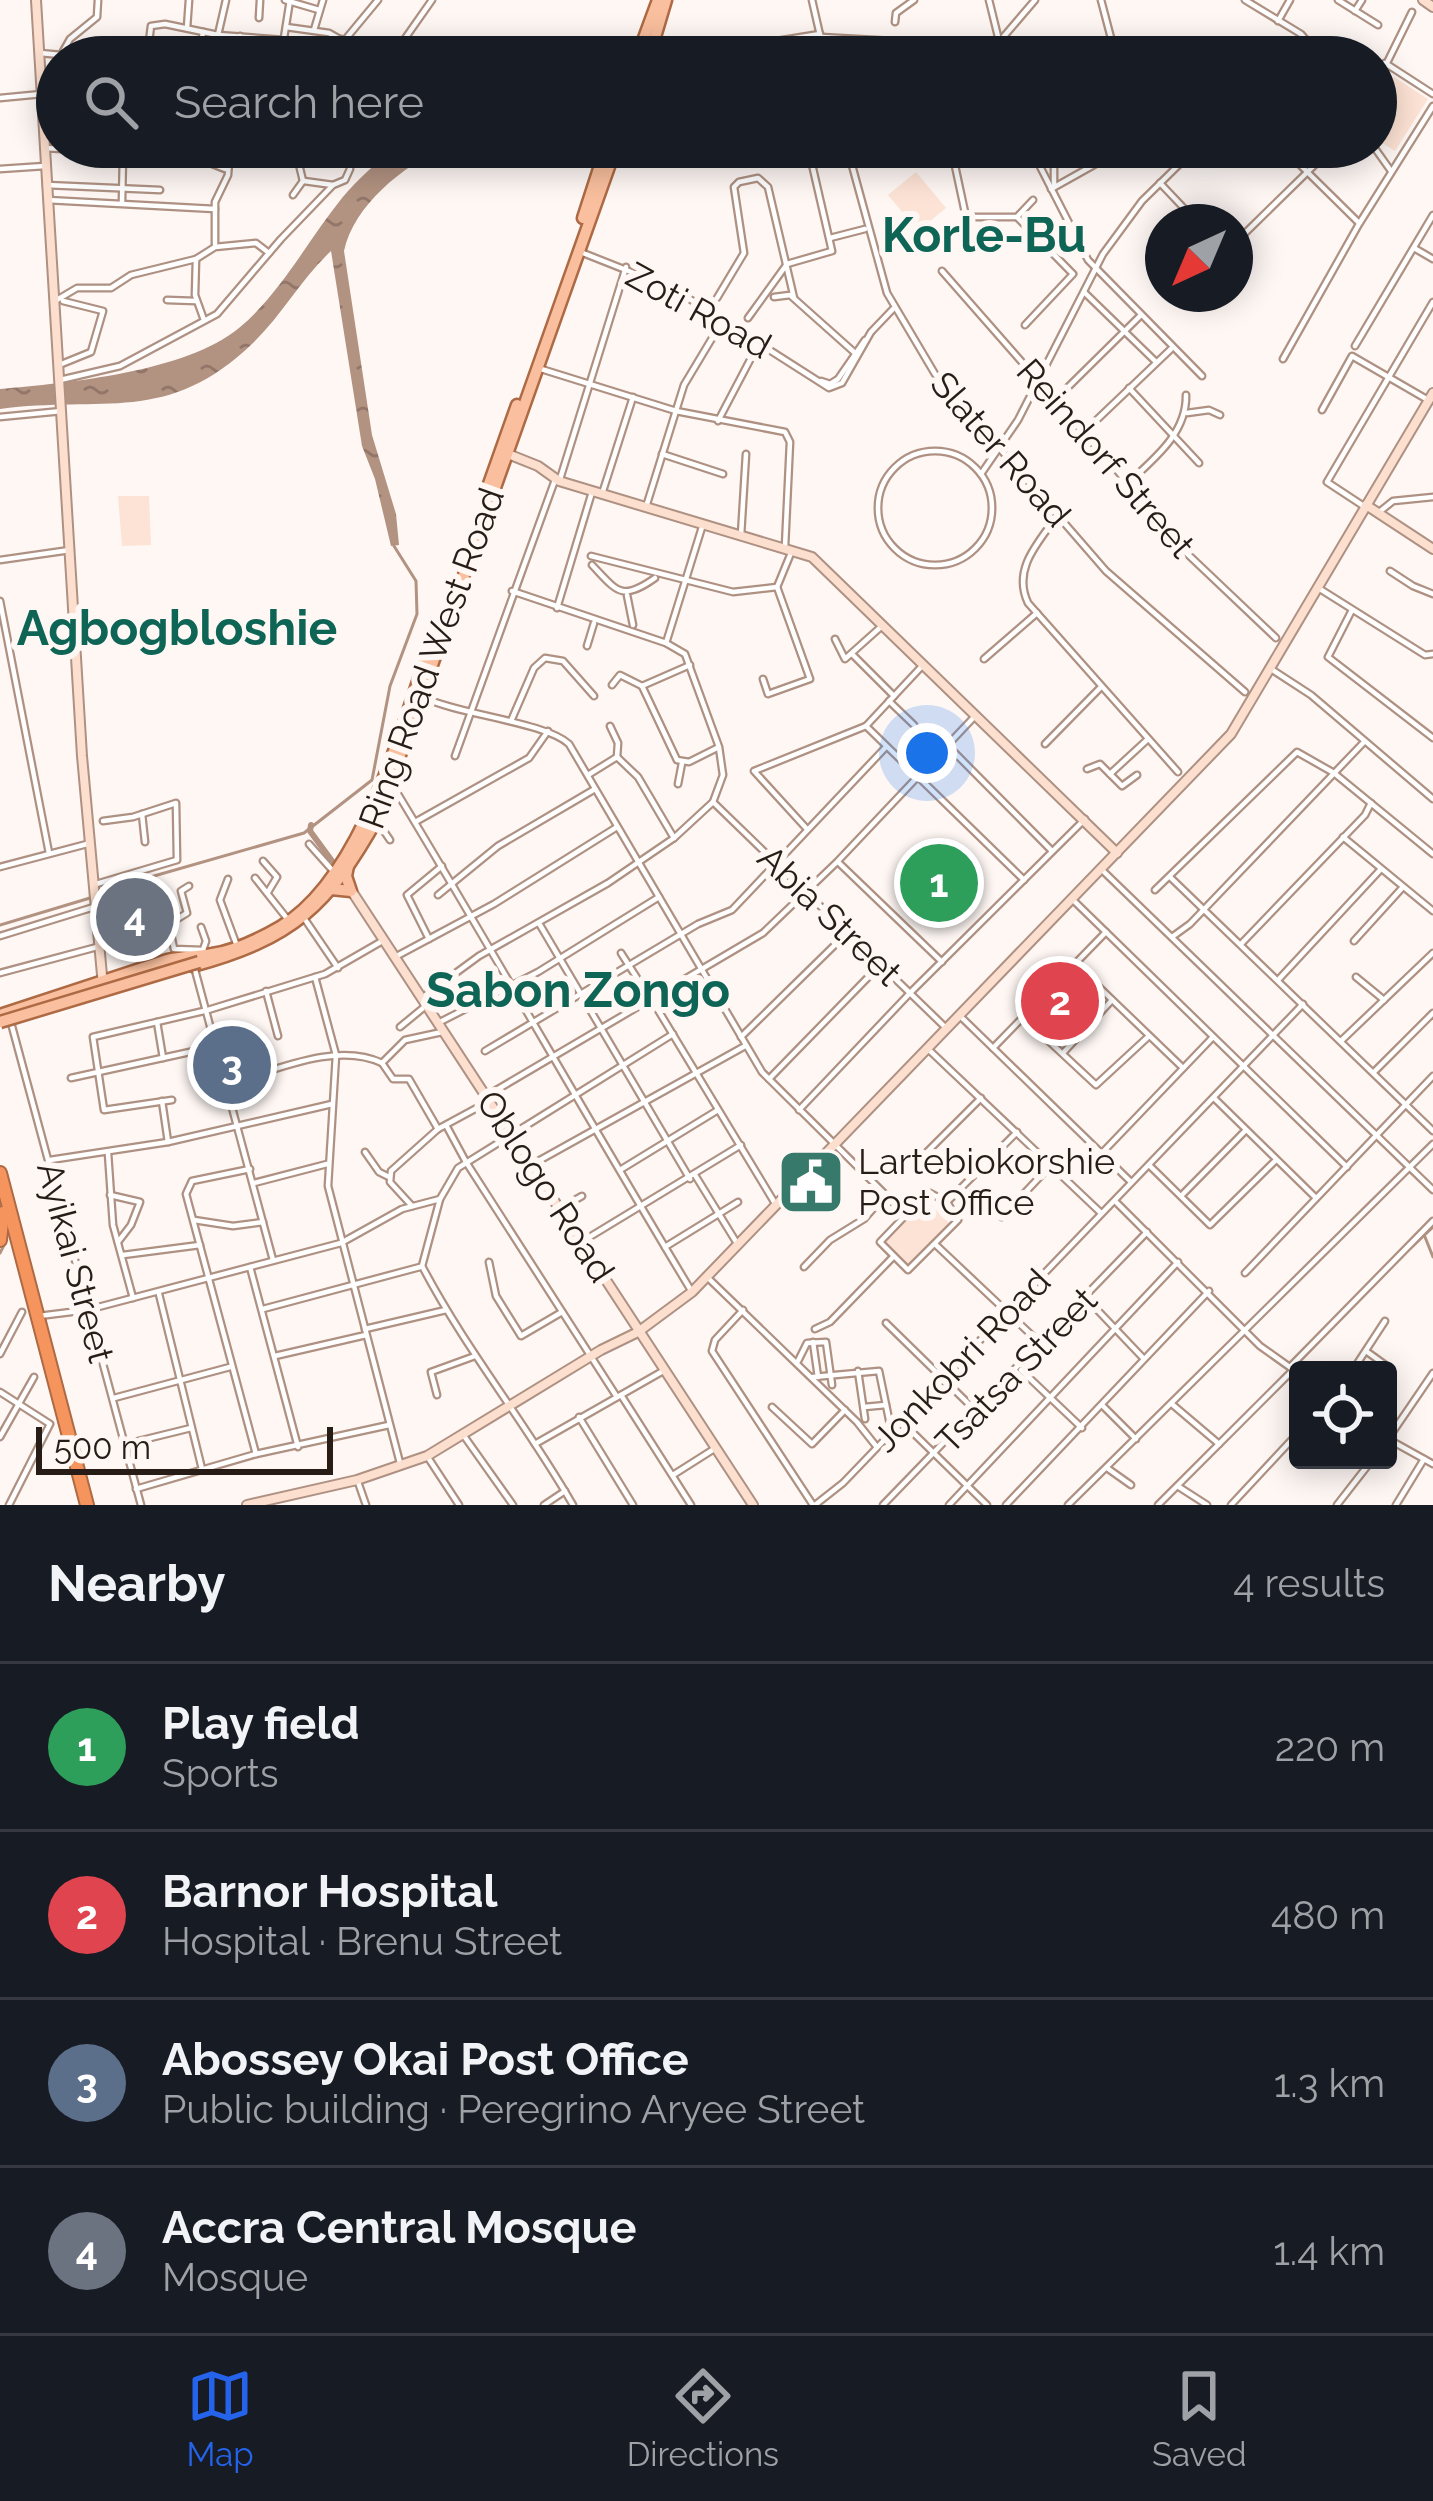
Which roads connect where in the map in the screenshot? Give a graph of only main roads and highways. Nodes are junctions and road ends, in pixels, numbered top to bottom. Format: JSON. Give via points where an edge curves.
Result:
{"nodes":[{"id":1,"x":36,"y":0,"type":"edge"},
{"id":2,"x":662,"y":0,"type":"edge"},
{"id":3,"x":1423,"y":0,"type":"edge"},
{"id":4,"x":1433,"y":7,"type":"edge"},
{"id":5,"x":39,"y":36,"type":"edge"},
{"id":6,"x":646,"y":36,"type":"edge"},
{"id":7,"x":654,"y":36,"type":"edge"},
{"id":8,"x":45,"y":168,"type":"edge"},
{"id":9,"x":599,"y":168,"type":"edge"},
{"id":10,"x":608,"y":168,"type":"edge"},
{"id":11,"x":1430,"y":401,"type":"edge"},
{"id":12,"x":508,"y":454,"type":"junction"},
{"id":13,"x":1365,"y":506,"type":"junction"},
{"id":14,"x":1433,"y":549,"type":"edge"},
{"id":15,"x":1115,"y":849,"type":"junction"},
{"id":16,"x":349,"y":863,"type":"junction"},
{"id":17,"x":336,"y":874,"type":"junction"},
{"id":18,"x":351,"y":890,"type":"junction"},
{"id":19,"x":327,"y":892,"type":"junction"},
{"id":20,"x":204,"y":958,"type":"junction"},
{"id":21,"x":99,"y":965,"type":"junction"},
{"id":22,"x":116,"y":975,"type":"junction"},
{"id":23,"x":94,"y":987,"type":"junction"},
{"id":24,"x":2,"y":1019,"type":"edge"},
{"id":25,"x":0,"y":1172,"type":"edge"},
{"id":26,"x":2,"y":1208,"type":"edge"},
{"id":27,"x":7,"y":1239,"type":"edge"},
{"id":28,"x":638,"y":1332,"type":"junction"},
{"id":29,"x":84,"y":1505,"type":"edge"},
{"id":30,"x":247,"y":1505,"type":"edge"},
{"id":31,"x":753,"y":1505,"type":"edge"}],
"edges":[{"from":1,"to":5,"type":"main road"},
{"from":2,"to":6,"type":"main road"},
{"from":2,"to":7,"type":"main road"},
{"from":3,"to":4,"type":"main road"},
{"from":8,"to":21,"type":"main road"},
{"from":9,"to":12,"type":"main road","via":[[514,414]]},
{"from":10,"to":12,"type":"main road","name":"Ring Road West Road"},
{"from":11,"to":13,"type":"main road"},
{"from":12,"to":15,"type":"main road","via":[[557,480],[812,557]]},
{"from":12,"to":16,"type":"main road","name":"Ring Road West Road","via":[[392,784]]},
{"from":12,"to":17,"type":"main road","name":"Ring Road West Road","via":[[373,804]]},
{"from":13,"to":14,"type":"main road"},
{"from":13,"to":15,"type":"main road","via":[[1231,734]]},
{"from":15,"to":28,"type":"main road","via":[[692,1292]]},
{"from":16,"to":17,"type":"main road","name":"Ring Road West Road"},
{"from":16,"to":18,"type":"main road"},
{"from":17,"to":18,"type":"main road","name":"Oblogo Road"},
{"from":17,"to":19,"type":"main road","name":"Ring Road West Road"},
{"from":17,"to":20,"type":"main road","name":"Ring Road West Road","via":[[289,921]]},
{"from":18,"to":19,"type":"main road"},
{"from":18,"to":28,"type":"main road","name":"Oblogo Road"},
{"from":19,"to":20,"type":"main road","name":"Ring Road West Road","via":[[262,944]]},
{"from":20,"to":22,"type":"main road","name":"Ring Road West Road","via":[[195,953]]},
{"from":20,"to":23,"type":"main road","name":"Ring Road West Road","bridge":true},
{"from":20,"to":23,"type":"main road","name":"Ring Road West Road"},
{"from":20,"to":24,"type":"main road","name":"Ring Road West Road","bridge":true},
{"from":21,"to":22,"type":"main road"},
{"from":21,"to":23,"type":"main road"},
{"from":22,"to":23,"type":"main road","name":"Ring Road West Road"},
{"from":23,"to":24,"type":"main road","name":"Ring Road West Road","bridge":true},
{"from":23,"to":24,"type":"main road","name":"Ring Road West Road"},
{"from":25,"to":27,"type":"highway"},
{"from":26,"to":27,"type":"highway"},
{"from":27,"to":29,"type":"highway"},
{"from":27,"to":29,"type":"highway","via":[[29,1285],[30,1314]]},
{"from":28,"to":30,"type":"main road","via":[[427,1456]]},
{"from":28,"to":31,"type":"main road","name":"Oblogo Road"}]}
